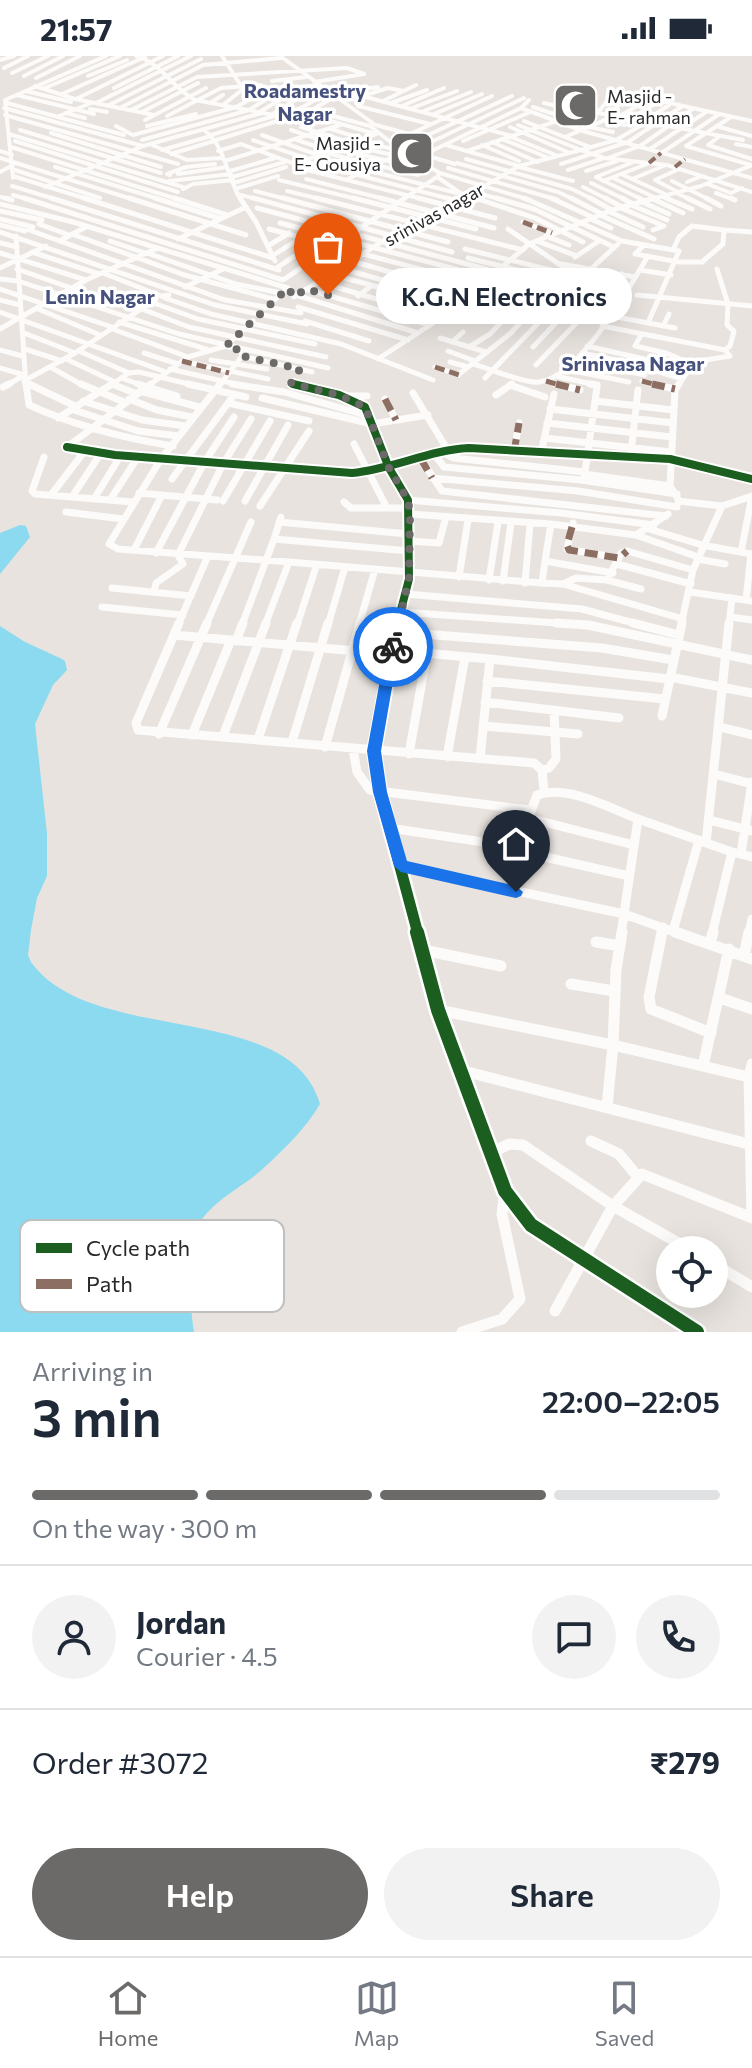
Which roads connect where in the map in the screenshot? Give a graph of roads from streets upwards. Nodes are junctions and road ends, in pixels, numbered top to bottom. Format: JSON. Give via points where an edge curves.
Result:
{"nodes":[{"id":1,"x":14,"y":56,"type":"edge"},
{"id":2,"x":28,"y":56,"type":"edge"},
{"id":3,"x":48,"y":56,"type":"edge"},
{"id":4,"x":63,"y":56,"type":"edge"},
{"id":5,"x":80,"y":56,"type":"edge"},
{"id":6,"x":95,"y":56,"type":"edge"},
{"id":7,"x":106,"y":56,"type":"edge"},
{"id":8,"x":120,"y":56,"type":"edge"},
{"id":9,"x":136,"y":56,"type":"edge"},
{"id":10,"x":163,"y":56,"type":"edge"},
{"id":11,"x":178,"y":56,"type":"edge"},
{"id":12,"x":191,"y":56,"type":"edge"},
{"id":13,"x":207,"y":56,"type":"edge"},
{"id":14,"x":242,"y":56,"type":"edge"},
{"id":15,"x":252,"y":56,"type":"edge"},
{"id":16,"x":1,"y":58,"type":"edge"},
{"id":17,"x":148,"y":58,"type":"edge"},
{"id":18,"x":201,"y":59,"type":"dead end"},
{"id":19,"x":284,"y":60,"type":"edge"},
{"id":20,"x":84,"y":66,"type":"junction"},
{"id":21,"x":158,"y":66,"type":"junction"},
{"id":22,"x":4,"y":68,"type":"dead end"},
{"id":23,"x":70,"y":68,"type":"dead end"},
{"id":24,"x":94,"y":68,"type":"junction"},
{"id":25,"x":103,"y":70,"type":"junction"},
{"id":26,"x":297,"y":70,"type":"junction"},
{"id":27,"x":163,"y":71,"type":"junction"},
{"id":28,"x":355,"y":71,"type":"junction"},
{"id":29,"x":113,"y":72,"type":"junction"},
{"id":30,"x":233,"y":72,"type":"edge"},
{"id":31,"x":12,"y":73,"type":"dead end"},
{"id":32,"x":24,"y":76,"type":"dead end"},
{"id":33,"x":168,"y":76,"type":"junction"},
{"id":34,"x":371,"y":78,"type":"dead end"},
{"id":35,"x":48,"y":80,"type":"junction"},
{"id":36,"x":172,"y":81,"type":"junction"},
{"id":37,"x":187,"y":82,"type":"junction"},
{"id":38,"x":384,"y":82,"type":"dead end"},
{"id":39,"x":198,"y":83,"type":"dead end"},
{"id":40,"x":315,"y":83,"type":"junction"},
{"id":41,"x":35,"y":86,"type":"junction"},
{"id":42,"x":178,"y":86,"type":"junction"},
{"id":43,"x":434,"y":87,"type":"dead end"},
{"id":44,"x":45,"y":88,"type":"junction"},
{"id":45,"x":444,"y":88,"type":"dead end"},
{"id":46,"x":394,"y":89,"type":"junction"},
{"id":47,"x":25,"y":91,"type":"junction"},
{"id":48,"x":183,"y":91,"type":"junction"},
{"id":49,"x":350,"y":91,"type":"junction"},
{"id":50,"x":404,"y":91,"type":"junction"},
{"id":51,"x":457,"y":91,"type":"dead end"},
{"id":52,"x":54,"y":92,"type":"junction"},
{"id":53,"x":471,"y":92,"type":"dead end"},
{"id":54,"x":273,"y":93,"type":"junction"},
{"id":55,"x":299,"y":93,"type":"junction"},
{"id":56,"x":385,"y":93,"type":"dead end"},
{"id":57,"x":62,"y":94,"type":"junction"},
{"id":58,"x":290,"y":94,"type":"junction"},
{"id":59,"x":482,"y":94,"type":"dead end"},
{"id":60,"x":16,"y":95,"type":"junction"},
{"id":61,"x":362,"y":96,"type":"junction"},
{"id":62,"x":492,"y":96,"type":"dead end"},
{"id":63,"x":512,"y":96,"type":"dead end"},
{"id":64,"x":187,"y":97,"type":"junction"},
{"id":65,"x":334,"y":97,"type":"junction"},
{"id":66,"x":632,"y":97,"type":"junction"},
{"id":67,"x":75,"y":99,"type":"junction"},
{"id":68,"x":649,"y":99,"type":"junction"},
{"id":69,"x":195,"y":100,"type":"junction"},
{"id":70,"x":380,"y":101,"type":"junction"},
{"id":71,"x":340,"y":102,"type":"junction"},
{"id":72,"x":658,"y":102,"type":"junction"},
{"id":73,"x":391,"y":103,"type":"junction"},
{"id":74,"x":544,"y":103,"type":"dead end"},
{"id":75,"x":209,"y":104,"type":"junction"},
{"id":76,"x":86,"y":105,"type":"junction"},
{"id":77,"x":223,"y":105,"type":"junction"},
{"id":78,"x":669,"y":105,"type":"junction"},
{"id":79,"x":107,"y":106,"type":"junction"},
{"id":80,"x":358,"y":106,"type":"dead end"},
{"id":81,"x":236,"y":107,"type":"junction"},
{"id":82,"x":533,"y":107,"type":"dead end"},
{"id":83,"x":681,"y":107,"type":"junction"},
{"id":84,"x":120,"y":108,"type":"junction"},
{"id":85,"x":410,"y":108,"type":"junction"},
{"id":86,"x":521,"y":108,"type":"junction"},
{"id":87,"x":402,"y":109,"type":"junction"},
{"id":88,"x":551,"y":109,"type":"dead end"},
{"id":89,"x":693,"y":109,"type":"junction"},
{"id":90,"x":131,"y":110,"type":"junction"},
{"id":91,"x":249,"y":110,"type":"junction"},
{"id":92,"x":423,"y":111,"type":"junction"},
{"id":93,"x":107,"y":112,"type":"dead end"},
{"id":94,"x":142,"y":112,"type":"junction"},
{"id":95,"x":263,"y":112,"type":"junction"},
{"id":96,"x":706,"y":112,"type":"junction"},
{"id":97,"x":67,"y":113,"type":"junction"},
{"id":98,"x":322,"y":113,"type":"junction"},
{"id":99,"x":366,"y":113,"type":"dead end"},
{"id":100,"x":583,"y":113,"type":"junction"},
{"id":101,"x":94,"y":114,"type":"dead end"},
{"id":102,"x":434,"y":114,"type":"junction"},
{"id":103,"x":719,"y":114,"type":"junction"},
{"id":104,"x":4,"y":115,"type":"edge"},
{"id":105,"x":154,"y":115,"type":"junction"},
{"id":106,"x":394,"y":115,"type":"junction"},
{"id":107,"x":611,"y":115,"type":"junction"},
{"id":108,"x":59,"y":116,"type":"junction"},
{"id":109,"x":167,"y":116,"type":"dead end"},
{"id":110,"x":277,"y":116,"type":"junction"},
{"id":111,"x":288,"y":116,"type":"junction"},
{"id":112,"x":620,"y":116,"type":"junction"},
{"id":113,"x":447,"y":117,"type":"junction"},
{"id":114,"x":525,"y":117,"type":"junction"},
{"id":115,"x":731,"y":117,"type":"junction"},
{"id":116,"x":85,"y":118,"type":"dead end"},
{"id":117,"x":298,"y":118,"type":"junction"},
{"id":118,"x":567,"y":119,"type":"junction"},
{"id":119,"x":633,"y":119,"type":"junction"},
{"id":120,"x":743,"y":119,"type":"junction"},
{"id":121,"x":49,"y":120,"type":"junction"},
{"id":122,"x":145,"y":120,"type":"dead end"},
{"id":123,"x":387,"y":120,"type":"junction"},
{"id":124,"x":459,"y":120,"type":"junction"},
{"id":125,"x":605,"y":120,"type":"junction"},
{"id":126,"x":439,"y":121,"type":"junction"},
{"id":127,"x":646,"y":121,"type":"junction"},
{"id":128,"x":310,"y":122,"type":"junction"},
{"id":129,"x":558,"y":122,"type":"junction"},
{"id":130,"x":752,"y":122,"type":"edge"},
{"id":131,"x":204,"y":123,"type":"junction"},
{"id":132,"x":289,"y":123,"type":"dead end"},
{"id":133,"x":470,"y":123,"type":"junction"},
{"id":134,"x":599,"y":123,"type":"junction"},
{"id":135,"x":658,"y":123,"type":"junction"},
{"id":136,"x":39,"y":124,"type":"junction"},
{"id":137,"x":341,"y":125,"type":"junction"},
{"id":138,"x":372,"y":125,"type":"junction"},
{"id":139,"x":431,"y":125,"type":"junction"},
{"id":140,"x":518,"y":125,"type":"dead end"},
{"id":141,"x":550,"y":125,"type":"junction"},
{"id":142,"x":669,"y":125,"type":"junction"},
{"id":143,"x":31,"y":126,"type":"junction"},
{"id":144,"x":481,"y":126,"type":"junction"},
{"id":145,"x":623,"y":126,"type":"junction"},
{"id":146,"x":716,"y":126,"type":"junction"},
{"id":147,"x":301,"y":127,"type":"dead end"},
{"id":148,"x":510,"y":127,"type":"dead end"},
{"id":149,"x":330,"y":128,"type":"junction"},
{"id":150,"x":424,"y":128,"type":"junction"},
{"id":151,"x":541,"y":128,"type":"junction"},
{"id":152,"x":591,"y":128,"type":"junction"},
{"id":153,"x":682,"y":128,"type":"junction"},
{"id":154,"x":102,"y":129,"type":"junction"},
{"id":155,"x":124,"y":129,"type":"junction"},
{"id":156,"x":493,"y":129,"type":"junction"},
{"id":157,"x":728,"y":129,"type":"junction"},
{"id":158,"x":20,"y":130,"type":"junction"},
{"id":159,"x":291,"y":130,"type":"dead end"},
{"id":160,"x":532,"y":130,"type":"junction"},
{"id":161,"x":417,"y":131,"type":"junction"},
{"id":162,"x":583,"y":131,"type":"junction"},
{"id":163,"x":694,"y":131,"type":"junction"},
{"id":164,"x":93,"y":132,"type":"junction"},
{"id":165,"x":318,"y":132,"type":"junction"},
{"id":166,"x":613,"y":132,"type":"junction"},
{"id":167,"x":740,"y":132,"type":"junction"},
{"id":168,"x":378,"y":133,"type":"junction"},
{"id":169,"x":523,"y":133,"type":"junction"},
{"id":170,"x":705,"y":133,"type":"junction"},
{"id":171,"x":574,"y":134,"type":"junction"},
{"id":172,"x":133,"y":135,"type":"junction"},
{"id":173,"x":262,"y":135,"type":"dead end"},
{"id":174,"x":409,"y":135,"type":"junction"},
{"id":175,"x":718,"y":135,"type":"junction"},
{"id":176,"x":83,"y":136,"type":"junction"},
{"id":177,"x":212,"y":136,"type":"junction"},
{"id":178,"x":307,"y":136,"type":"junction"},
{"id":179,"x":512,"y":136,"type":"junction"},
{"id":180,"x":752,"y":136,"type":"edge"},
{"id":181,"x":565,"y":137,"type":"junction"},
{"id":182,"x":619,"y":138,"type":"junction"},
{"id":183,"x":295,"y":139,"type":"junction"},
{"id":184,"x":502,"y":139,"type":"junction"},
{"id":185,"x":73,"y":140,"type":"junction"},
{"id":186,"x":253,"y":140,"type":"dead end"},
{"id":187,"x":743,"y":140,"type":"junction"},
{"id":188,"x":10,"y":141,"type":"junction"},
{"id":189,"x":463,"y":141,"type":"dead end"},
{"id":190,"x":0,"y":142,"type":"edge"},
{"id":191,"x":393,"y":142,"type":"junction"},
{"id":192,"x":491,"y":142,"type":"junction"},
{"id":193,"x":628,"y":142,"type":"junction"},
{"id":194,"x":693,"y":142,"type":"junction"},
{"id":195,"x":730,"y":142,"type":"junction"},
{"id":196,"x":65,"y":143,"type":"junction"},
{"id":197,"x":143,"y":143,"type":"junction"},
{"id":198,"x":284,"y":143,"type":"junction"},
{"id":199,"x":151,"y":144,"type":"junction"},
{"id":200,"x":446,"y":145,"type":"junction"},
{"id":201,"x":482,"y":145,"type":"junction"},
{"id":202,"x":708,"y":145,"type":"junction"},
{"id":203,"x":752,"y":145,"type":"edge"},
{"id":204,"x":55,"y":147,"type":"junction"},
{"id":205,"x":272,"y":147,"type":"junction"},
{"id":206,"x":591,"y":147,"type":"junction"},
{"id":207,"x":640,"y":149,"type":"junction"},
{"id":208,"x":650,"y":149,"type":"junction"},
{"id":209,"x":133,"y":150,"type":"junction"},
{"id":210,"x":161,"y":150,"type":"junction"},
{"id":211,"x":333,"y":150,"type":"junction"},
{"id":212,"x":581,"y":150,"type":"junction"},
{"id":213,"x":679,"y":150,"type":"dead end"},
{"id":214,"x":0,"y":151,"type":"edge"},
{"id":215,"x":45,"y":151,"type":"junction"},
{"id":216,"x":259,"y":151,"type":"junction"},
{"id":217,"x":403,"y":151,"type":"junction"},
{"id":218,"x":467,"y":151,"type":"junction"},
{"id":219,"x":571,"y":153,"type":"junction"},
{"id":220,"x":661,"y":153,"type":"junction"},
{"id":221,"x":122,"y":154,"type":"junction"},
{"id":222,"x":147,"y":154,"type":"junction"},
{"id":223,"x":171,"y":154,"type":"junction"},
{"id":224,"x":267,"y":154,"type":"junction"},
{"id":225,"x":477,"y":154,"type":"junction"},
{"id":226,"x":12,"y":155,"type":"junction"},
{"id":227,"x":35,"y":155,"type":"junction"},
{"id":228,"x":593,"y":155,"type":"junction"},
{"id":229,"x":672,"y":155,"type":"junction"},
{"id":230,"x":394,"y":156,"type":"junction"},
{"id":231,"x":702,"y":156,"type":"junction"},
{"id":232,"x":752,"y":156,"type":"edge"},
{"id":233,"x":559,"y":157,"type":"junction"},
{"id":234,"x":0,"y":158,"type":"edge"},
{"id":235,"x":27,"y":158,"type":"junction"},
{"id":236,"x":114,"y":158,"type":"junction"},
{"id":237,"x":276,"y":158,"type":"junction"},
{"id":238,"x":435,"y":158,"type":"dead end"},
{"id":239,"x":606,"y":158,"type":"junction"},
{"id":240,"x":715,"y":158,"type":"junction"},
{"id":241,"x":415,"y":159,"type":"junction"},
{"id":242,"x":466,"y":159,"type":"junction"},
{"id":243,"x":549,"y":159,"type":"junction"},
{"id":244,"x":684,"y":159,"type":"junction"},
{"id":245,"x":619,"y":160,"type":"junction"},
{"id":246,"x":384,"y":161,"type":"junction"},
{"id":247,"x":635,"y":161,"type":"junction"},
{"id":248,"x":104,"y":162,"type":"junction"},
{"id":249,"x":538,"y":162,"type":"junction"},
{"id":250,"x":695,"y":162,"type":"junction"},
{"id":251,"x":727,"y":162,"type":"junction"},
{"id":252,"x":650,"y":163,"type":"junction"},
{"id":253,"x":178,"y":164,"type":"dead end"},
{"id":254,"x":286,"y":164,"type":"junction"},
{"id":255,"x":456,"y":164,"type":"junction"},
{"id":256,"x":527,"y":164,"type":"junction"},
{"id":257,"x":561,"y":164,"type":"dead end"},
{"id":258,"x":664,"y":164,"type":"junction"},
{"id":259,"x":377,"y":165,"type":"junction"},
{"id":260,"x":707,"y":165,"type":"junction"},
{"id":261,"x":94,"y":166,"type":"junction"},
{"id":262,"x":519,"y":166,"type":"junction"},
{"id":263,"x":13,"y":167,"type":"junction"},
{"id":264,"x":752,"y":167,"type":"edge"},
{"id":265,"x":299,"y":168,"type":"dead end"},
{"id":266,"x":448,"y":168,"type":"junction"},
{"id":267,"x":719,"y":168,"type":"junction"},
{"id":268,"x":745,"y":168,"type":"junction"},
{"id":269,"x":227,"y":169,"type":"junction"},
{"id":270,"x":680,"y":169,"type":"junction"},
{"id":271,"x":1,"y":170,"type":"edge"},
{"id":272,"x":84,"y":170,"type":"junction"},
{"id":273,"x":568,"y":170,"type":"dead end"},
{"id":274,"x":366,"y":171,"type":"junction"},
{"id":275,"x":586,"y":171,"type":"dead end"},
{"id":276,"x":510,"y":172,"type":"junction"},
{"id":277,"x":733,"y":172,"type":"junction"},
{"id":278,"x":314,"y":173,"type":"junction"},
{"id":279,"x":77,"y":174,"type":"junction"},
{"id":280,"x":436,"y":174,"type":"junction"},
{"id":281,"x":621,"y":174,"type":"junction"},
{"id":282,"x":697,"y":174,"type":"junction"},
{"id":283,"x":418,"y":175,"type":"dead end"},
{"id":284,"x":727,"y":175,"type":"junction"},
{"id":285,"x":357,"y":176,"type":"junction"},
{"id":286,"x":501,"y":177,"type":"junction"},
{"id":287,"x":613,"y":178,"type":"junction"},
{"id":288,"x":752,"y":178,"type":"edge"},
{"id":289,"x":65,"y":179,"type":"junction"},
{"id":290,"x":306,"y":179,"type":"junction"},
{"id":291,"x":632,"y":179,"type":"junction"},
{"id":292,"x":716,"y":180,"type":"junction"},
{"id":293,"x":164,"y":181,"type":"junction"},
{"id":294,"x":345,"y":181,"type":"junction"},
{"id":295,"x":573,"y":181,"type":"dead end"},
{"id":296,"x":603,"y":181,"type":"junction"},
{"id":297,"x":492,"y":182,"type":"junction"},
{"id":298,"x":687,"y":182,"type":"dead end"},
{"id":299,"x":55,"y":183,"type":"junction"},
{"id":300,"x":591,"y":183,"type":"dead end"},
{"id":301,"x":298,"y":184,"type":"junction"},
{"id":302,"x":752,"y":184,"type":"edge"},
{"id":303,"x":424,"y":185,"type":"junction"},
{"id":304,"x":704,"y":185,"type":"junction"},
{"id":305,"x":12,"y":186,"type":"junction"},
{"id":306,"x":337,"y":186,"type":"junction"},
{"id":307,"x":483,"y":187,"type":"junction"},
{"id":308,"x":583,"y":187,"type":"dead end"},
{"id":309,"x":44,"y":188,"type":"junction"},
{"id":310,"x":186,"y":188,"type":"junction"},
{"id":311,"x":742,"y":188,"type":"junction"},
{"id":312,"x":687,"y":189,"type":"junction"},
{"id":313,"x":255,"y":191,"type":"dead end"},
{"id":314,"x":287,"y":191,"type":"junction"},
{"id":315,"x":329,"y":191,"type":"junction"},
{"id":316,"x":415,"y":191,"type":"junction"},
{"id":317,"x":178,"y":192,"type":"junction"},
{"id":318,"x":473,"y":192,"type":"junction"},
{"id":319,"x":676,"y":192,"type":"junction"},
{"id":320,"x":752,"y":192,"type":"edge"},
{"id":321,"x":731,"y":193,"type":"junction"},
{"id":322,"x":464,"y":195,"type":"junction"},
{"id":323,"x":277,"y":196,"type":"junction"},
{"id":324,"x":408,"y":196,"type":"junction"},
{"id":325,"x":741,"y":196,"type":"dead end"},
{"id":326,"x":12,"y":197,"type":"junction"},
{"id":327,"x":167,"y":197,"type":"junction"},
{"id":328,"x":659,"y":197,"type":"junction"},
{"id":329,"x":101,"y":198,"type":"dead end"},
{"id":330,"x":319,"y":198,"type":"junction"},
{"id":331,"x":1,"y":200,"type":"edge"},
{"id":332,"x":735,"y":200,"type":"dead end"},
{"id":333,"x":92,"y":201,"type":"junction"},
{"id":334,"x":157,"y":201,"type":"junction"},
{"id":335,"x":456,"y":201,"type":"junction"},
{"id":336,"x":643,"y":201,"type":"junction"},
{"id":337,"x":267,"y":202,"type":"junction"},
{"id":338,"x":400,"y":202,"type":"junction"},
{"id":339,"x":632,"y":204,"type":"junction"},
{"id":340,"x":148,"y":205,"type":"junction"},
{"id":341,"x":309,"y":205,"type":"junction"},
{"id":342,"x":449,"y":205,"type":"junction"},
{"id":343,"x":8,"y":206,"type":"junction"},
{"id":344,"x":721,"y":206,"type":"dead end"},
{"id":345,"x":79,"y":207,"type":"junction"},
{"id":346,"x":390,"y":207,"type":"junction"},
{"id":347,"x":621,"y":207,"type":"junction"},
{"id":348,"x":257,"y":208,"type":"junction"},
{"id":349,"x":123,"y":209,"type":"junction"},
{"id":350,"x":692,"y":209,"type":"dead end"},
{"id":351,"x":710,"y":209,"type":"dead end"},
{"id":352,"x":248,"y":210,"type":"junction"},
{"id":353,"x":0,"y":211,"type":"edge"},
{"id":354,"x":298,"y":211,"type":"junction"},
{"id":355,"x":611,"y":211,"type":"junction"},
{"id":356,"x":437,"y":212,"type":"junction"},
{"id":357,"x":67,"y":213,"type":"junction"},
{"id":358,"x":135,"y":213,"type":"junction"},
{"id":359,"x":683,"y":213,"type":"dead end"},
{"id":360,"x":380,"y":214,"type":"junction"},
{"id":361,"x":601,"y":214,"type":"junction"},
{"id":362,"x":669,"y":214,"type":"dead end"},
{"id":363,"x":227,"y":215,"type":"junction"},
{"id":364,"x":108,"y":216,"type":"junction"},
{"id":365,"x":428,"y":217,"type":"junction"},
{"id":366,"x":218,"y":218,"type":"junction"},
{"id":367,"x":289,"y":218,"type":"junction"},
{"id":368,"x":495,"y":218,"type":"dead end"},
{"id":369,"x":591,"y":218,"type":"junction"},
{"id":370,"x":0,"y":219,"type":"edge"},
{"id":371,"x":51,"y":219,"type":"junction"},
{"id":372,"x":667,"y":220,"type":"dead end"},
{"id":373,"x":97,"y":222,"type":"junction"},
{"id":374,"x":370,"y":222,"type":"junction"},
{"id":375,"x":581,"y":222,"type":"junction"},
{"id":376,"x":210,"y":223,"type":"junction"},
{"id":377,"x":280,"y":223,"type":"junction"},
{"id":378,"x":416,"y":224,"type":"junction"},
{"id":379,"x":0,"y":225,"type":"edge"},
{"id":380,"x":362,"y":226,"type":"junction"},
{"id":381,"x":569,"y":226,"type":"junction"},
{"id":382,"x":84,"y":227,"type":"junction"},
{"id":383,"x":643,"y":227,"type":"dead end"},
{"id":384,"x":31,"y":228,"type":"junction"},
{"id":385,"x":494,"y":228,"type":"dead end"},
{"id":386,"x":611,"y":228,"type":"dead end"},
{"id":387,"x":269,"y":229,"type":"junction"},
{"id":388,"x":476,"y":229,"type":"dead end"},
{"id":389,"x":407,"y":230,"type":"junction"},
{"id":390,"x":653,"y":230,"type":"dead end"},
{"id":391,"x":724,"y":230,"type":"junction"},
{"id":392,"x":193,"y":232,"type":"junction"},
{"id":393,"x":260,"y":232,"type":"junction"},
{"id":394,"x":752,"y":232,"type":"edge"},
{"id":395,"x":289,"y":233,"type":"junction"},
{"id":396,"x":70,"y":234,"type":"junction"},
{"id":397,"x":352,"y":234,"type":"junction"},
{"id":398,"x":551,"y":234,"type":"junction"},
{"id":399,"x":12,"y":235,"type":"junction"},
{"id":400,"x":246,"y":235,"type":"dead end"},
{"id":401,"x":395,"y":236,"type":"junction"},
{"id":402,"x":302,"y":237,"type":"junction"},
{"id":403,"x":0,"y":238,"type":"edge"},
{"id":404,"x":180,"y":238,"type":"junction"},
{"id":405,"x":343,"y":239,"type":"junction"},
{"id":406,"x":654,"y":239,"type":"dead end"},
{"id":407,"x":60,"y":240,"type":"junction"},
{"id":408,"x":110,"y":241,"type":"dead end"},
{"id":409,"x":317,"y":241,"type":"junction"},
{"id":410,"x":383,"y":241,"type":"junction"},
{"id":411,"x":537,"y":241,"type":"junction"},
{"id":412,"x":599,"y":241,"type":"junction"},
{"id":413,"x":622,"y":241,"type":"junction"},
{"id":414,"x":448,"y":242,"type":"dead end"},
{"id":415,"x":583,"y":242,"type":"dead end"},
{"id":416,"x":171,"y":243,"type":"junction"},
{"id":417,"x":334,"y":245,"type":"junction"},
{"id":418,"x":569,"y":245,"type":"dead end"},
{"id":419,"x":644,"y":245,"type":"junction"},
{"id":420,"x":47,"y":246,"type":"junction"},
{"id":421,"x":268,"y":246,"type":"junction"},
{"id":422,"x":17,"y":247,"type":"junction"},
{"id":423,"x":373,"y":247,"type":"junction"},
{"id":424,"x":526,"y":247,"type":"junction"},
{"id":425,"x":614,"y":247,"type":"junction"},
{"id":426,"x":157,"y":248,"type":"junction"},
{"id":427,"x":241,"y":248,"type":"junction"},
{"id":428,"x":465,"y":249,"type":"dead end"},
{"id":429,"x":673,"y":250,"type":"junction"},
{"id":430,"x":32,"y":252,"type":"junction"},
{"id":431,"x":452,"y":252,"type":"dead end"},
{"id":432,"x":0,"y":253,"type":"edge"},
{"id":433,"x":146,"y":253,"type":"junction"},
{"id":434,"x":257,"y":253,"type":"junction"},
{"id":435,"x":227,"y":254,"type":"junction"},
{"id":436,"x":362,"y":254,"type":"junction"},
{"id":437,"x":577,"y":256,"type":"junction"},
{"id":438,"x":648,"y":256,"type":"junction"},
{"id":439,"x":272,"y":257,"type":"junction"},
{"id":440,"x":18,"y":258,"type":"junction"},
{"id":441,"x":135,"y":258,"type":"junction"},
{"id":442,"x":468,"y":258,"type":"dead end"},
{"id":443,"x":216,"y":259,"type":"junction"},
{"id":444,"x":244,"y":259,"type":"junction"},
{"id":445,"x":351,"y":261,"type":"junction"},
{"id":446,"x":510,"y":261,"type":"junction"},
{"id":447,"x":675,"y":261,"type":"junction"},
{"id":448,"x":556,"y":262,"type":"junction"},
{"id":449,"x":123,"y":263,"type":"junction"},
{"id":450,"x":205,"y":264,"type":"junction"},
{"id":451,"x":233,"y":264,"type":"junction"},
{"id":452,"x":564,"y":264,"type":"junction"},
{"id":453,"x":1,"y":266,"type":"edge"},
{"id":454,"x":653,"y":266,"type":"dead end"},
{"id":455,"x":503,"y":267,"type":"junction"},
{"id":456,"x":641,"y":267,"type":"junction"},
{"id":457,"x":113,"y":268,"type":"junction"},
{"id":458,"x":340,"y":268,"type":"junction"},
{"id":459,"x":592,"y":268,"type":"junction"},
{"id":460,"x":17,"y":269,"type":"junction"},
{"id":461,"x":194,"y":269,"type":"junction"},
{"id":462,"x":278,"y":269,"type":"junction"},
{"id":463,"x":717,"y":269,"type":"dead end"},
{"id":464,"x":222,"y":270,"type":"junction"},
{"id":465,"x":421,"y":271,"type":"junction"},
{"id":466,"x":496,"y":273,"type":"junction"},
{"id":467,"x":101,"y":274,"type":"junction"},
{"id":468,"x":182,"y":274,"type":"junction"},
{"id":469,"x":330,"y":274,"type":"junction"},
{"id":470,"x":622,"y":274,"type":"junction"},
{"id":471,"x":211,"y":275,"type":"junction"},
{"id":472,"x":671,"y":275,"type":"junction"},
{"id":473,"x":635,"y":277,"type":"junction"},
{"id":474,"x":411,"y":278,"type":"junction"},
{"id":475,"x":0,"y":279,"type":"edge"},
{"id":476,"x":489,"y":279,"type":"junction"},
{"id":477,"x":570,"y":279,"type":"junction"},
{"id":478,"x":86,"y":280,"type":"junction"},
{"id":479,"x":170,"y":280,"type":"junction"},
{"id":480,"x":199,"y":280,"type":"junction"},
{"id":481,"x":283,"y":280,"type":"junction"},
{"id":482,"x":18,"y":281,"type":"junction"},
{"id":483,"x":318,"y":282,"type":"junction"},
{"id":484,"x":159,"y":285,"type":"junction"},
{"id":485,"x":401,"y":285,"type":"junction"},
{"id":486,"x":437,"y":285,"type":"dead end"},
{"id":487,"x":187,"y":286,"type":"junction"},
{"id":488,"x":371,"y":286,"type":"junction"},
{"id":489,"x":481,"y":286,"type":"junction"},
{"id":490,"x":288,"y":288,"type":"junction"},
{"id":491,"x":0,"y":289,"type":"edge"},
{"id":492,"x":73,"y":289,"type":"junction"},
{"id":493,"x":306,"y":289,"type":"junction"},
{"id":494,"x":385,"y":289,"type":"dead end"},
{"id":495,"x":494,"y":289,"type":"junction"},
{"id":496,"x":149,"y":291,"type":"junction"},
{"id":497,"x":178,"y":291,"type":"junction"},
{"id":498,"x":444,"y":292,"type":"dead end"},
{"id":499,"x":281,"y":293,"type":"junction"},
{"id":500,"x":428,"y":293,"type":"dead end"},
{"id":501,"x":510,"y":293,"type":"junction"},
{"id":502,"x":562,"y":293,"type":"junction"},
{"id":503,"x":360,"y":294,"type":"junction"},
{"id":504,"x":21,"y":295,"type":"junction"},
{"id":505,"x":637,"y":295,"type":"dead end"},
{"id":506,"x":61,"y":296,"type":"junction"},
{"id":507,"x":295,"y":296,"type":"junction"},
{"id":508,"x":163,"y":297,"type":"junction"},
{"id":509,"x":525,"y":297,"type":"junction"},
{"id":510,"x":466,"y":298,"type":"junction"},
{"id":511,"x":599,"y":298,"type":"junction"},
{"id":512,"x":658,"y":298,"type":"junction"},
{"id":513,"x":273,"y":299,"type":"junction"},
{"id":514,"x":0,"y":300,"type":"edge"},
{"id":515,"x":539,"y":301,"type":"junction"},
{"id":516,"x":151,"y":302,"type":"junction"},
{"id":517,"x":350,"y":302,"type":"junction"},
{"id":518,"x":426,"y":303,"type":"dead end"},
{"id":519,"x":47,"y":304,"type":"junction"},
{"id":520,"x":552,"y":304,"type":"junction"},
{"id":521,"x":728,"y":304,"type":"junction"},
{"id":522,"x":20,"y":305,"type":"junction"},
{"id":523,"x":752,"y":306,"type":"edge"},
{"id":524,"x":266,"y":307,"type":"junction"},
{"id":525,"x":476,"y":308,"type":"dead end"},
{"id":526,"x":38,"y":309,"type":"junction"},
{"id":527,"x":140,"y":309,"type":"junction"},
{"id":528,"x":340,"y":309,"type":"junction"},
{"id":529,"x":569,"y":309,"type":"junction"},
{"id":530,"x":300,"y":310,"type":"junction"},
{"id":531,"x":0,"y":312,"type":"edge"},
{"id":532,"x":450,"y":312,"type":"junction"},
{"id":533,"x":586,"y":313,"type":"junction"},
{"id":534,"x":613,"y":313,"type":"junction"},
{"id":535,"x":669,"y":314,"type":"dead end"},
{"id":536,"x":129,"y":315,"type":"junction"},
{"id":537,"x":260,"y":315,"type":"junction"},
{"id":538,"x":488,"y":316,"type":"dead end"},
{"id":539,"x":328,"y":317,"type":"junction"},
{"id":540,"x":467,"y":317,"type":"dead end"},
{"id":541,"x":21,"y":318,"type":"junction"},
{"id":542,"x":442,"y":318,"type":"junction"},
{"id":543,"x":253,"y":321,"type":"junction"},
{"id":544,"x":119,"y":322,"type":"junction"},
{"id":545,"x":306,"y":322,"type":"junction"},
{"id":546,"x":648,"y":323,"type":"junction"},
{"id":547,"x":318,"y":325,"type":"junction"},
{"id":548,"x":430,"y":325,"type":"junction"},
{"id":549,"x":602,"y":326,"type":"junction"},
{"id":550,"x":663,"y":326,"type":"junction"},
{"id":551,"x":2,"y":327,"type":"edge"},
{"id":552,"x":111,"y":327,"type":"junction"},
{"id":553,"x":675,"y":328,"type":"dead end"},
{"id":554,"x":244,"y":329,"type":"junction"},
{"id":555,"x":463,"y":332,"type":"dead end"},
{"id":556,"x":24,"y":333,"type":"junction"},
{"id":557,"x":418,"y":333,"type":"junction"},
{"id":558,"x":100,"y":335,"type":"junction"},
{"id":559,"x":311,"y":335,"type":"junction"},
{"id":560,"x":641,"y":335,"type":"junction"},
{"id":561,"x":237,"y":336,"type":"junction"},
{"id":562,"x":440,"y":338,"type":"dead end"},
{"id":563,"x":408,"y":340,"type":"junction"},
{"id":564,"x":369,"y":341,"type":"dead end"},
{"id":565,"x":452,"y":342,"type":"junction"},
{"id":566,"x":88,"y":343,"type":"junction"},
{"id":567,"x":228,"y":344,"type":"junction"},
{"id":568,"x":315,"y":344,"type":"junction"},
{"id":569,"x":587,"y":346,"type":"junction"},
{"id":570,"x":469,"y":347,"type":"junction"},
{"id":571,"x":533,"y":347,"type":"dead end"},
{"id":572,"x":0,"y":350,"type":"edge"},
{"id":573,"x":209,"y":350,"type":"junction"},
{"id":574,"x":725,"y":350,"type":"junction"},
{"id":575,"x":448,"y":351,"type":"dead end"},
{"id":576,"x":24,"y":352,"type":"junction"},
{"id":577,"x":77,"y":352,"type":"junction"},
{"id":578,"x":486,"y":352,"type":"junction"},
{"id":579,"x":144,"y":353,"type":"dead end"},
{"id":580,"x":582,"y":353,"type":"junction"},
{"id":581,"x":242,"y":356,"type":"junction"},
{"id":582,"x":378,"y":359,"type":"junction"},
{"id":583,"x":64,"y":360,"type":"junction"},
{"id":584,"x":211,"y":360,"type":"dead end"},
{"id":585,"x":182,"y":361,"type":"junction"},
{"id":586,"x":575,"y":361,"type":"junction"},
{"id":587,"x":450,"y":362,"type":"dead end"},
{"id":588,"x":237,"y":364,"type":"junction"},
{"id":589,"x":472,"y":364,"type":"junction"},
{"id":590,"x":536,"y":365,"type":"dead end"},
{"id":591,"x":692,"y":365,"type":"junction"},
{"id":592,"x":435,"y":367,"type":"dead end"},
{"id":593,"x":0,"y":368,"type":"edge"},
{"id":594,"x":52,"y":368,"type":"junction"},
{"id":595,"x":328,"y":368,"type":"dead end"},
{"id":596,"x":267,"y":369,"type":"dead end"},
{"id":597,"x":300,"y":369,"type":"junction"},
{"id":598,"x":493,"y":369,"type":"junction"},
{"id":599,"x":563,"y":369,"type":"junction"},
{"id":600,"x":168,"y":370,"type":"junction"},
{"id":601,"x":312,"y":372,"type":"dead end"},
{"id":602,"x":129,"y":373,"type":"junction"},
{"id":603,"x":229,"y":373,"type":"junction"},
{"id":604,"x":645,"y":373,"type":"junction"},
{"id":605,"x":555,"y":376,"type":"junction"},
{"id":606,"x":522,"y":377,"type":"junction"},
{"id":607,"x":24,"y":378,"type":"junction"},
{"id":608,"x":158,"y":378,"type":"junction"},
{"id":609,"x":485,"y":378,"type":"dead end"},
{"id":610,"x":268,"y":379,"type":"dead end"},
{"id":611,"x":682,"y":379,"type":"junction"},
{"id":612,"x":433,"y":380,"type":"dead end"},
{"id":613,"x":546,"y":381,"type":"junction"},
{"id":614,"x":116,"y":382,"type":"junction"},
{"id":615,"x":222,"y":382,"type":"junction"},
{"id":616,"x":629,"y":382,"type":"dead end"},
{"id":617,"x":291,"y":383,"type":"junction"},
{"id":618,"x":510,"y":385,"type":"junction"},
{"id":619,"x":3,"y":387,"type":"dead end"},
{"id":620,"x":675,"y":389,"type":"junction"},
{"id":621,"x":141,"y":390,"type":"junction"},
{"id":622,"x":580,"y":390,"type":"dead end"},
{"id":623,"x":638,"y":390,"type":"dead end"},
{"id":624,"x":215,"y":391,"type":"junction"},
{"id":625,"x":284,"y":392,"type":"junction"},
{"id":626,"x":98,"y":393,"type":"junction"},
{"id":627,"x":413,"y":393,"type":"dead end"},
{"id":628,"x":554,"y":394,"type":"dead end"},
{"id":629,"x":234,"y":395,"type":"junction"},
{"id":630,"x":496,"y":395,"type":"dead end"},
{"id":631,"x":177,"y":396,"type":"dead end"},
{"id":632,"x":344,"y":396,"type":"junction"},
{"id":633,"x":367,"y":396,"type":"dead end"},
{"id":634,"x":246,"y":397,"type":"dead end"},
{"id":635,"x":545,"y":397,"type":"dead end"},
{"id":636,"x":262,"y":398,"type":"dead end"},
{"id":637,"x":385,"y":399,"type":"dead end"},
{"id":638,"x":126,"y":400,"type":"junction"},
{"id":639,"x":83,"y":401,"type":"junction"},
{"id":640,"x":595,"y":401,"type":"junction"},
{"id":641,"x":228,"y":403,"type":"junction"},
{"id":642,"x":637,"y":406,"type":"junction"},
{"id":643,"x":73,"y":407,"type":"junction"},
{"id":644,"x":199,"y":407,"type":"junction"},
{"id":645,"x":550,"y":409,"type":"junction"},
{"id":646,"x":111,"y":410,"type":"junction"},
{"id":647,"x":673,"y":410,"type":"junction"},
{"id":648,"x":308,"y":411,"type":"junction"},
{"id":649,"x":593,"y":414,"type":"junction"},
{"id":650,"x":428,"y":415,"type":"junction"},
{"id":651,"x":369,"y":416,"type":"junction"},
{"id":652,"x":192,"y":417,"type":"junction"},
{"id":653,"x":234,"y":417,"type":"dead end"},
{"id":654,"x":58,"y":418,"type":"junction"},
{"id":655,"x":298,"y":418,"type":"junction"},
{"id":656,"x":102,"y":419,"type":"junction"},
{"id":657,"x":251,"y":419,"type":"dead end"},
{"id":658,"x":635,"y":419,"type":"junction"},
{"id":659,"x":396,"y":420,"type":"junction"},
{"id":660,"x":270,"y":421,"type":"dead end"},
{"id":661,"x":309,"y":421,"type":"dead end"},
{"id":662,"x":519,"y":423,"type":"dead end"},
{"id":663,"x":547,"y":423,"type":"junction"},
{"id":664,"x":673,"y":423,"type":"junction"},
{"id":665,"x":372,"y":424,"type":"junction"},
{"id":666,"x":288,"y":425,"type":"dead end"},
{"id":667,"x":186,"y":426,"type":"junction"},
{"id":668,"x":90,"y":428,"type":"junction"},
{"id":669,"x":591,"y":428,"type":"junction"},
{"id":670,"x":309,"y":431,"type":"dead end"},
{"id":671,"x":634,"y":432,"type":"junction"},
{"id":672,"x":179,"y":436,"type":"junction"},
{"id":673,"x":672,"y":437,"type":"junction"},
{"id":674,"x":545,"y":438,"type":"junction"},
{"id":675,"x":589,"y":443,"type":"junction"},
{"id":676,"x":354,"y":444,"type":"dead end"},
{"id":677,"x":173,"y":446,"type":"junction"},
{"id":678,"x":632,"y":448,"type":"junction"},
{"id":679,"x":441,"y":451,"type":"junction"},
{"id":680,"x":84,"y":452,"type":"junction"},
{"id":681,"x":511,"y":452,"type":"junction"},
{"id":682,"x":101,"y":453,"type":"junction"},
{"id":683,"x":541,"y":453,"type":"junction"},
{"id":684,"x":121,"y":455,"type":"junction"},
{"id":685,"x":591,"y":456,"type":"junction"},
{"id":686,"x":670,"y":456,"type":"junction"},
{"id":687,"x":44,"y":457,"type":"dead end"},
{"id":688,"x":138,"y":457,"type":"junction"},
{"id":689,"x":631,"y":458,"type":"junction"},
{"id":690,"x":161,"y":459,"type":"junction"},
{"id":691,"x":421,"y":459,"type":"junction"},
{"id":692,"x":183,"y":461,"type":"junction"},
{"id":693,"x":204,"y":463,"type":"junction"},
{"id":694,"x":505,"y":463,"type":"junction"},
{"id":695,"x":223,"y":464,"type":"junction"},
{"id":696,"x":243,"y":466,"type":"junction"},
{"id":697,"x":389,"y":468,"type":"junction"},
{"id":698,"x":264,"y":469,"type":"junction"},
{"id":699,"x":282,"y":471,"type":"junction"},
{"id":700,"x":369,"y":472,"type":"junction"},
{"id":701,"x":504,"y":473,"type":"junction"},
{"id":702,"x":584,"y":475,"type":"junction"},
{"id":703,"x":432,"y":478,"type":"junction"},
{"id":704,"x":172,"y":479,"type":"dead end"},
{"id":705,"x":752,"y":479,"type":"edge"},
{"id":706,"x":501,"y":484,"type":"junction"},
{"id":707,"x":670,"y":486,"type":"junction"},
{"id":708,"x":578,"y":491,"type":"junction"},
{"id":709,"x":139,"y":493,"type":"junction"},
{"id":710,"x":51,"y":495,"type":"junction"},
{"id":711,"x":162,"y":495,"type":"junction"},
{"id":712,"x":498,"y":496,"type":"junction"},
{"id":713,"x":752,"y":496,"type":"edge"},
{"id":714,"x":72,"y":497,"type":"junction"},
{"id":715,"x":184,"y":497,"type":"junction"},
{"id":716,"x":94,"y":499,"type":"junction"},
{"id":717,"x":205,"y":499,"type":"junction"},
{"id":718,"x":110,"y":500,"type":"junction"},
{"id":719,"x":245,"y":501,"type":"dead end"},
{"id":720,"x":677,"y":501,"type":"junction"},
{"id":721,"x":133,"y":502,"type":"junction"},
{"id":722,"x":344,"y":502,"type":"dead end"},
{"id":723,"x":577,"y":504,"type":"junction"},
{"id":724,"x":260,"y":506,"type":"dead end"},
{"id":725,"x":722,"y":506,"type":"junction"},
{"id":726,"x":409,"y":507,"type":"junction"},
{"id":727,"x":387,"y":508,"type":"junction"},
{"id":728,"x":495,"y":508,"type":"junction"},
{"id":729,"x":66,"y":512,"type":"dead end"},
{"id":730,"x":576,"y":515,"type":"junction"},
{"id":731,"x":666,"y":516,"type":"junction"},
{"id":732,"x":446,"y":517,"type":"junction"},
{"id":733,"x":123,"y":519,"type":"junction"},
{"id":734,"x":468,"y":520,"type":"junction"},
{"id":735,"x":495,"y":521,"type":"junction"},
{"id":736,"x":251,"y":522,"type":"dead end"},
{"id":737,"x":511,"y":523,"type":"junction"},
{"id":738,"x":530,"y":524,"type":"junction"},
{"id":739,"x":551,"y":524,"type":"junction"},
{"id":740,"x":572,"y":527,"type":"junction"},
{"id":741,"x":652,"y":527,"type":"junction"},
{"id":742,"x":636,"y":535,"type":"junction"},
{"id":743,"x":274,"y":539,"type":"junction"},
{"id":744,"x":408,"y":542,"type":"junction"},
{"id":745,"x":702,"y":545,"type":"junction"},
{"id":746,"x":134,"y":550,"type":"junction"},
{"id":747,"x":741,"y":552,"type":"junction"},
{"id":748,"x":156,"y":553,"type":"junction"},
{"id":749,"x":752,"y":554,"type":"edge"},
{"id":750,"x":178,"y":555,"type":"junction"},
{"id":751,"x":205,"y":558,"type":"junction"},
{"id":752,"x":698,"y":558,"type":"junction"},
{"id":753,"x":234,"y":560,"type":"junction"},
{"id":754,"x":545,"y":561,"type":"junction"},
{"id":755,"x":618,"y":561,"type":"junction"},
{"id":756,"x":266,"y":562,"type":"junction"},
{"id":757,"x":289,"y":562,"type":"junction"},
{"id":758,"x":183,"y":564,"type":"junction"},
{"id":759,"x":317,"y":564,"type":"junction"},
{"id":760,"x":725,"y":564,"type":"dead end"},
{"id":761,"x":345,"y":567,"type":"junction"},
{"id":762,"x":375,"y":569,"type":"junction"},
{"id":763,"x":693,"y":570,"type":"junction"},
{"id":764,"x":410,"y":571,"type":"junction"},
{"id":765,"x":610,"y":576,"type":"junction"},
{"id":766,"x":459,"y":577,"type":"junction"},
{"id":767,"x":489,"y":580,"type":"junction"},
{"id":768,"x":503,"y":581,"type":"junction"},
{"id":769,"x":525,"y":583,"type":"junction"},
{"id":770,"x":542,"y":583,"type":"junction"},
{"id":771,"x":563,"y":584,"type":"junction"},
{"id":772,"x":112,"y":588,"type":"dead end"},
{"id":773,"x":691,"y":588,"type":"junction"},
{"id":774,"x":641,"y":589,"type":"dead end"},
{"id":775,"x":143,"y":591,"type":"junction"},
{"id":776,"x":154,"y":592,"type":"junction"},
{"id":777,"x":406,"y":594,"type":"junction"},
{"id":778,"x":191,"y":596,"type":"junction"},
{"id":779,"x":732,"y":598,"type":"junction"},
{"id":780,"x":749,"y":600,"type":"edge"},
{"id":781,"x":102,"y":607,"type":"dead end"},
{"id":782,"x":132,"y":609,"type":"junction"},
{"id":783,"x":401,"y":612,"type":"junction"},
{"id":784,"x":183,"y":615,"type":"junction"},
{"id":785,"x":731,"y":617,"type":"junction"},
{"id":786,"x":683,"y":619,"type":"junction"},
{"id":787,"x":752,"y":620,"type":"edge"},
{"id":788,"x":396,"y":632,"type":"junction"},
{"id":789,"x":174,"y":635,"type":"junction"},
{"id":790,"x":679,"y":635,"type":"junction"},
{"id":791,"x":201,"y":638,"type":"junction"},
{"id":792,"x":233,"y":640,"type":"junction"},
{"id":793,"x":261,"y":643,"type":"junction"},
{"id":794,"x":677,"y":645,"type":"junction"},
{"id":795,"x":291,"y":646,"type":"junction"},
{"id":796,"x":322,"y":649,"type":"junction"},
{"id":797,"x":352,"y":651,"type":"junction"},
{"id":798,"x":391,"y":652,"type":"junction"},
{"id":799,"x":427,"y":653,"type":"junction"},
{"id":800,"x":728,"y":656,"type":"junction"},
{"id":801,"x":465,"y":657,"type":"junction"},
{"id":802,"x":490,"y":659,"type":"junction"},
{"id":803,"x":673,"y":660,"type":"junction"},
{"id":804,"x":752,"y":660,"type":"edge"},
{"id":805,"x":670,"y":678,"type":"junction"},
{"id":806,"x":487,"y":681,"type":"junction"},
{"id":807,"x":724,"y":687,"type":"junction"},
{"id":808,"x":752,"y":693,"type":"edge"},
{"id":809,"x":665,"y":699,"type":"junction"},
{"id":810,"x":485,"y":702,"type":"junction"},
{"id":811,"x":554,"y":710,"type":"junction"},
{"id":812,"x":662,"y":716,"type":"dead end"},
{"id":813,"x":619,"y":718,"type":"dead end"},
{"id":814,"x":483,"y":726,"type":"junction"},
{"id":815,"x":720,"y":727,"type":"junction"},
{"id":816,"x":555,"y":732,"type":"junction"},
{"id":817,"x":159,"y":734,"type":"junction"},
{"id":818,"x":578,"y":734,"type":"dead end"},
{"id":819,"x":192,"y":735,"type":"junction"},
{"id":820,"x":752,"y":735,"type":"edge"},
{"id":821,"x":223,"y":736,"type":"junction"},
{"id":822,"x":258,"y":739,"type":"junction"},
{"id":823,"x":292,"y":742,"type":"junction"},
{"id":824,"x":325,"y":747,"type":"junction"},
{"id":825,"x":353,"y":749,"type":"junction"},
{"id":826,"x":374,"y":751,"type":"junction"},
{"id":827,"x":409,"y":754,"type":"junction"},
{"id":828,"x":447,"y":757,"type":"junction"},
{"id":829,"x":480,"y":759,"type":"junction"},
{"id":830,"x":542,"y":770,"type":"junction"},
{"id":831,"x":714,"y":774,"type":"junction"},
{"id":832,"x":752,"y":783,"type":"edge"},
{"id":833,"x":544,"y":791,"type":"junction"},
{"id":834,"x":380,"y":792,"type":"junction"},
{"id":835,"x":529,"y":814,"type":"junction"},
{"id":836,"x":638,"y":819,"type":"junction"},
{"id":837,"x":709,"y":820,"type":"junction"},
{"id":838,"x":389,"y":828,"type":"junction"},
{"id":839,"x":749,"y":830,"type":"edge"},
{"id":840,"x":703,"y":842,"type":"junction"},
{"id":841,"x":634,"y":845,"type":"junction"},
{"id":842,"x":523,"y":850,"type":"junction"},
{"id":843,"x":737,"y":853,"type":"junction"},
{"id":844,"x":752,"y":857,"type":"edge"},
{"id":845,"x":401,"y":866,"type":"junction"},
{"id":846,"x":629,"y":876,"type":"junction"},
{"id":847,"x":516,"y":892,"type":"junction"},
{"id":848,"x":624,"y":914,"type":"junction"},
{"id":849,"x":752,"y":919,"type":"edge"},
{"id":850,"x":668,"y":929,"type":"junction"},
{"id":851,"x":596,"y":942,"type":"dead end"},
{"id":852,"x":710,"y":943,"type":"junction"},
{"id":853,"x":620,"y":946,"type":"junction"},
{"id":854,"x":729,"y":949,"type":"junction"},
{"id":855,"x":423,"y":950,"type":"junction"},
{"id":856,"x":748,"y":957,"type":"edge"},
{"id":857,"x":501,"y":966,"type":"dead end"},
{"id":858,"x":571,"y":984,"type":"dead end"},
{"id":859,"x":614,"y":991,"type":"junction"},
{"id":860,"x":720,"y":998,"type":"junction"},
{"id":861,"x":752,"y":1009,"type":"edge"},
{"id":862,"x":438,"y":1010,"type":"junction"},
{"id":863,"x":711,"y":1033,"type":"junction"},
{"id":864,"x":613,"y":1045,"type":"junction"},
{"id":865,"x":703,"y":1066,"type":"junction"},
{"id":866,"x":460,"y":1070,"type":"junction"},
{"id":867,"x":750,"y":1071,"type":"edge"},
{"id":868,"x":607,"y":1107,"type":"junction"},
{"id":869,"x":591,"y":1141,"type":"dead end"},
{"id":870,"x":751,"y":1145,"type":"edge"},
{"id":871,"x":491,"y":1153,"type":"junction"},
{"id":872,"x":638,"y":1177,"type":"junction"},
{"id":873,"x":505,"y":1191,"type":"junction"},
{"id":874,"x":613,"y":1206,"type":"junction"},
{"id":875,"x":752,"y":1218,"type":"edge"},
{"id":876,"x":666,"y":1236,"type":"edge"},
{"id":877,"x":584,"y":1258,"type":"junction"},
{"id":878,"x":728,"y":1272,"type":"edge"},
{"id":879,"x":752,"y":1287,"type":"edge"},
{"id":880,"x":555,"y":1311,"type":"dead end"},
{"id":881,"x":462,"y":1332,"type":"edge"},
{"id":882,"x":697,"y":1332,"type":"edge"}],
"edges":[{"from":1,"to":16,"type":"street"},
{"from":2,"to":22,"type":"street"},
{"from":3,"to":31,"type":"street"},
{"from":4,"to":32,"type":"street"},
{"from":5,"to":35,"type":"street","via":[[36,78]]},
{"from":6,"to":23,"type":"street"},
{"from":7,"to":20,"type":"street"},
{"from":8,"to":24,"type":"street"},
{"from":9,"to":17,"type":"street"},
{"from":9,"to":25,"type":"street"},
{"from":10,"to":17,"type":"street"},
{"from":11,"to":21,"type":"street"},
{"from":12,"to":27,"type":"street"},
{"from":13,"to":30,"type":"street"},
{"from":14,"to":15,"type":"street"},
{"from":14,"to":30,"type":"street"},
{"from":17,"to":21,"type":"street"},
{"from":17,"to":29,"type":"street"},
{"from":17,"to":67,"type":"street"},
{"from":18,"to":33,"type":"street"},
{"from":19,"to":26,"type":"street"},
{"from":19,"to":30,"type":"street"},
{"from":19,"to":30,"type":"street"},
{"from":20,"to":24,"type":"street"},
{"from":20,"to":35,"type":"street"},
{"from":21,"to":27,"type":"street"},
{"from":21,"to":76,"type":"street"},
{"from":24,"to":25,"type":"street"},
{"from":24,"to":44,"type":"street"},
{"from":25,"to":29,"type":"street"},
{"from":25,"to":52,"type":"street"},
{"from":26,"to":28,"type":"street"},
{"from":26,"to":30,"type":"street"},
{"from":26,"to":40,"type":"street"},
{"from":27,"to":33,"type":"street"},
{"from":27,"to":76,"type":"street"},
{"from":28,"to":40,"type":"street"},
{"from":28,"to":40,"type":"street","via":[[364,74]]},
{"from":29,"to":57,"type":"street"},
{"from":30,"to":36,"type":"street","via":[[205,64]]},
{"from":30,"to":37,"type":"street"},
{"from":30,"to":37,"type":"street","via":[[201,72]]},
{"from":30,"to":40,"type":"street"},
{"from":30,"to":40,"type":"street","via":[[269,81]]},
{"from":30,"to":40,"type":"street","via":[[263,86]]},
{"from":30,"to":64,"type":"street"},
{"from":30,"to":69,"type":"street","via":[[221,88]]},
{"from":30,"to":75,"type":"street","via":[[224,92]]},
{"from":30,"to":77,"type":"street"},
{"from":33,"to":36,"type":"street"},
{"from":33,"to":79,"type":"street"},
{"from":34,"to":40,"type":"street"},
{"from":35,"to":41,"type":"street"},
{"from":36,"to":42,"type":"street"},
{"from":36,"to":84,"type":"street"},
{"from":37,"to":42,"type":"street"},
{"from":38,"to":40,"type":"street"},
{"from":39,"to":48,"type":"street"},
{"from":40,"to":54,"type":"street"},
{"from":40,"to":55,"type":"street"},
{"from":40,"to":65,"type":"street"},
{"from":40,"to":111,"type":"street"},
{"from":41,"to":44,"type":"street"},
{"from":41,"to":47,"type":"street"},
{"from":42,"to":48,"type":"street"},
{"from":42,"to":90,"type":"street"},
{"from":43,"to":73,"type":"street"},
{"from":44,"to":52,"type":"street"},
{"from":45,"to":87,"type":"street"},
{"from":46,"to":50,"type":"street"},
{"from":46,"to":56,"type":"street"},
{"from":46,"to":61,"type":"street"},
{"from":47,"to":60,"type":"street"},
{"from":47,"to":76,"type":"street"},
{"from":48,"to":64,"type":"street"},
{"from":48,"to":94,"type":"street"},
{"from":49,"to":50,"type":"street","via":[[415,86]]},
{"from":49,"to":61,"type":"street"},
{"from":49,"to":65,"type":"street"},
{"from":50,"to":70,"type":"street"},
{"from":51,"to":85,"type":"street"},
{"from":52,"to":57,"type":"street"},
{"from":53,"to":92,"type":"street"},
{"from":54,"to":58,"type":"street"},
{"from":54,"to":81,"type":"street"},
{"from":54,"to":91,"type":"street"},
{"from":55,"to":58,"type":"street"},
{"from":55,"to":110,"type":"street","via":[[301,98]]},
{"from":57,"to":67,"type":"street"},
{"from":58,"to":95,"type":"street"},
{"from":59,"to":102,"type":"street"},
{"from":60,"to":76,"type":"street"},
{"from":60,"to":104,"type":"street"},
{"from":61,"to":70,"type":"street"},
{"from":62,"to":113,"type":"street"},
{"from":63,"to":124,"type":"street"},
{"from":64,"to":69,"type":"street"},
{"from":64,"to":105,"type":"street"},
{"from":65,"to":71,"type":"street"},
{"from":65,"to":117,"type":"street"},
{"from":66,"to":68,"type":"street"},
{"from":66,"to":100,"type":"street","via":[[615,91],[603,107]]},
{"from":66,"to":107,"type":"street"},
{"from":67,"to":76,"type":"street"},
{"from":68,"to":72,"type":"street"},
{"from":68,"to":112,"type":"street"},
{"from":69,"to":75,"type":"street"},
{"from":69,"to":109,"type":"street"},
{"from":70,"to":73,"type":"street"},
{"from":70,"to":87,"type":"street","via":[[368,103]]},
{"from":71,"to":98,"type":"street"},
{"from":71,"to":138,"type":"street"},
{"from":72,"to":78,"type":"street"},
{"from":72,"to":119,"type":"street"},
{"from":73,"to":87,"type":"street"},
{"from":74,"to":100,"type":"street"},
{"from":75,"to":77,"type":"street"},
{"from":76,"to":79,"type":"street"},
{"from":76,"to":93,"type":"street"},
{"from":76,"to":97,"type":"street"},
{"from":76,"to":101,"type":"street"},
{"from":77,"to":81,"type":"street"},
{"from":78,"to":83,"type":"street"},
{"from":78,"to":127,"type":"street"},
{"from":79,"to":84,"type":"street"},
{"from":80,"to":106,"type":"street"},
{"from":81,"to":91,"type":"street"},
{"from":81,"to":131,"type":"street"},
{"from":82,"to":118,"type":"street"},
{"from":83,"to":89,"type":"street"},
{"from":83,"to":135,"type":"street"},
{"from":84,"to":90,"type":"street"},
{"from":85,"to":87,"type":"street"},
{"from":85,"to":92,"type":"street"},
{"from":86,"to":129,"type":"street"},
{"from":86,"to":133,"type":"street","via":[[527,99]]},
{"from":86,"to":144,"type":"street"},
{"from":87,"to":106,"type":"street"},
{"from":87,"to":126,"type":"street"},
{"from":88,"to":100,"type":"street"},
{"from":89,"to":96,"type":"street"},
{"from":89,"to":142,"type":"street"},
{"from":90,"to":94,"type":"street"},
{"from":91,"to":95,"type":"street"},
{"from":91,"to":131,"type":"street"},
{"from":92,"to":102,"type":"street"},
{"from":94,"to":105,"type":"street"},
{"from":95,"to":110,"type":"street"},
{"from":95,"to":177,"type":"street"},
{"from":96,"to":103,"type":"street"},
{"from":96,"to":153,"type":"street"},
{"from":97,"to":104,"type":"street"},
{"from":97,"to":108,"type":"street"},
{"from":97,"to":116,"type":"street"},
{"from":98,"to":128,"type":"street"},
{"from":98,"to":138,"type":"street"},
{"from":99,"to":123,"type":"street"},
{"from":100,"to":107,"type":"street"},
{"from":100,"to":118,"type":"street"},
{"from":100,"to":125,"type":"street"},
{"from":102,"to":113,"type":"street"},
{"from":103,"to":115,"type":"street"},
{"from":103,"to":163,"type":"street"},
{"from":104,"to":108,"type":"street"},
{"from":104,"to":121,"type":"street"},
{"from":104,"to":136,"type":"street"},
{"from":104,"to":143,"type":"street"},
{"from":104,"to":188,"type":"street"},
{"from":105,"to":122,"type":"street"},
{"from":106,"to":123,"type":"street"},
{"from":106,"to":139,"type":"street"},
{"from":107,"to":112,"type":"street"},
{"from":107,"to":125,"type":"street"},
{"from":108,"to":121,"type":"street"},
{"from":108,"to":154,"type":"street"},
{"from":110,"to":111,"type":"street"},
{"from":110,"to":132,"type":"street"},
{"from":110,"to":177,"type":"street"},
{"from":111,"to":117,"type":"street"},
{"from":112,"to":119,"type":"street"},
{"from":113,"to":124,"type":"street"},
{"from":113,"to":126,"type":"street"},
{"from":114,"to":141,"type":"street"},
{"from":114,"to":151,"type":"street"},
{"from":114,"to":156,"type":"street"},
{"from":115,"to":120,"type":"street"},
{"from":115,"to":146,"type":"street"},
{"from":117,"to":128,"type":"street"},
{"from":118,"to":129,"type":"street"},
{"from":118,"to":152,"type":"street"},
{"from":119,"to":127,"type":"street"},
{"from":119,"to":145,"type":"street"},
{"from":120,"to":130,"type":"street"},
{"from":120,"to":157,"type":"street"},
{"from":121,"to":136,"type":"street"},
{"from":121,"to":164,"type":"street"},
{"from":123,"to":138,"type":"street"},
{"from":123,"to":150,"type":"street"},
{"from":123,"to":161,"type":"street"},
{"from":124,"to":133,"type":"street"},
{"from":124,"to":217,"type":"street"},
{"from":125,"to":134,"type":"street"},
{"from":125,"to":145,"type":"street"},
{"from":126,"to":139,"type":"street"},
{"from":127,"to":135,"type":"street"},
{"from":127,"to":182,"type":"street"},
{"from":128,"to":137,"type":"street","via":[[324,119]]},
{"from":128,"to":149,"type":"street"},
{"from":129,"to":141,"type":"street"},
{"from":129,"to":162,"type":"street"},
{"from":130,"to":167,"type":"street"},
{"from":131,"to":155,"type":"street","via":[[194,114]]},
{"from":131,"to":172,"type":"street","via":[[197,119]]},
{"from":131,"to":177,"type":"street"},
{"from":131,"to":197,"type":"street"},
{"from":131,"to":199,"type":"street"},
{"from":133,"to":144,"type":"street"},
{"from":133,"to":217,"type":"street"},
{"from":134,"to":145,"type":"street"},
{"from":134,"to":152,"type":"street"},
{"from":135,"to":142,"type":"street"},
{"from":135,"to":193,"type":"street"},
{"from":136,"to":143,"type":"street"},
{"from":136,"to":176,"type":"street"},
{"from":137,"to":149,"type":"street"},
{"from":137,"to":168,"type":"street"},
{"from":138,"to":168,"type":"street"},
{"from":138,"to":174,"type":"street"},
{"from":139,"to":150,"type":"street"},
{"from":140,"to":160,"type":"street"},
{"from":141,"to":151,"type":"street"},
{"from":141,"to":171,"type":"street"},
{"from":142,"to":153,"type":"street"},
{"from":142,"to":207,"type":"street"},
{"from":143,"to":158,"type":"street"},
{"from":143,"to":185,"type":"street"},
{"from":144,"to":156,"type":"street"},
{"from":144,"to":200,"type":"street"},
{"from":145,"to":166,"type":"street"},
{"from":146,"to":157,"type":"street"},
{"from":146,"to":170,"type":"street"},
{"from":147,"to":165,"type":"street"},
{"from":148,"to":169,"type":"street"},
{"from":149,"to":165,"type":"street"},
{"from":149,"to":211,"type":"street"},
{"from":150,"to":161,"type":"street"},
{"from":151,"to":160,"type":"street"},
{"from":151,"to":181,"type":"street"},
{"from":152,"to":162,"type":"street"},
{"from":152,"to":166,"type":"street"},
{"from":153,"to":163,"type":"street"},
{"from":153,"to":208,"type":"street"},
{"from":154,"to":155,"type":"street"},
{"from":154,"to":164,"type":"street"},
{"from":155,"to":172,"type":"street"},
{"from":156,"to":179,"type":"street"},
{"from":156,"to":189,"type":"street"},
{"from":157,"to":167,"type":"street"},
{"from":157,"to":175,"type":"street"},
{"from":158,"to":188,"type":"street"},
{"from":158,"to":196,"type":"street"},
{"from":159,"to":178,"type":"street"},
{"from":160,"to":169,"type":"street"},
{"from":160,"to":212,"type":"street"},
{"from":161,"to":174,"type":"street"},
{"from":162,"to":171,"type":"street"},
{"from":162,"to":182,"type":"street"},
{"from":163,"to":170,"type":"street"},
{"from":163,"to":220,"type":"street"},
{"from":164,"to":176,"type":"street"},
{"from":164,"to":197,"type":"street"},
{"from":165,"to":178,"type":"street"},
{"from":165,"to":211,"type":"street"},
{"from":166,"to":182,"type":"street"},
{"from":167,"to":180,"type":"street"},
{"from":167,"to":195,"type":"street"},
{"from":168,"to":191,"type":"street"},
{"from":168,"to":211,"type":"street"},
{"from":169,"to":179,"type":"street"},
{"from":169,"to":219,"type":"street"},
{"from":170,"to":175,"type":"street"},
{"from":170,"to":194,"type":"street"},
{"from":171,"to":181,"type":"street"},
{"from":172,"to":197,"type":"street"},
{"from":173,"to":198,"type":"street"},
{"from":174,"to":191,"type":"street"},
{"from":175,"to":195,"type":"street"},
{"from":175,"to":202,"type":"street"},
{"from":176,"to":185,"type":"street"},
{"from":176,"to":209,"type":"street"},
{"from":177,"to":210,"type":"street"},
{"from":177,"to":223,"type":"street"},
{"from":177,"to":269,"type":"street"},
{"from":178,"to":183,"type":"street"},
{"from":178,"to":211,"type":"street"},
{"from":179,"to":184,"type":"street"},
{"from":179,"to":233,"type":"street"},
{"from":180,"to":187,"type":"street"},
{"from":181,"to":206,"type":"street"},
{"from":182,"to":193,"type":"street"},
{"from":182,"to":206,"type":"street","name":"srinivas nagar"},
{"from":183,"to":198,"type":"street"},
{"from":183,"to":211,"type":"street"},
{"from":184,"to":192,"type":"street"},
{"from":184,"to":243,"type":"street"},
{"from":185,"to":196,"type":"street"},
{"from":185,"to":221,"type":"street"},
{"from":186,"to":205,"type":"street"},
{"from":187,"to":195,"type":"street"},
{"from":187,"to":203,"type":"street"},
{"from":188,"to":190,"type":"street"},
{"from":188,"to":204,"type":"street"},
{"from":188,"to":215,"type":"street"},
{"from":188,"to":226,"type":"street"},
{"from":188,"to":227,"type":"street"},
{"from":191,"to":217,"type":"street"},
{"from":192,"to":201,"type":"street"},
{"from":192,"to":249,"type":"street"},
{"from":193,"to":207,"type":"street"},
{"from":193,"to":228,"type":"street"},
{"from":194,"to":202,"type":"street"},
{"from":194,"to":264,"type":"street","via":[[686,146]]},
{"from":195,"to":203,"type":"street"},
{"from":195,"to":232,"type":"street"},
{"from":196,"to":204,"type":"street"},
{"from":196,"to":236,"type":"street"},
{"from":197,"to":199,"type":"street"},
{"from":197,"to":209,"type":"street"},
{"from":198,"to":205,"type":"street"},
{"from":198,"to":211,"type":"street"},
{"from":199,"to":210,"type":"street"},
{"from":200,"to":218,"type":"street"},
{"from":200,"to":241,"type":"street"},
{"from":201,"to":218,"type":"street"},
{"from":201,"to":256,"type":"street"},
{"from":202,"to":232,"type":"street"},
{"from":204,"to":215,"type":"street"},
{"from":204,"to":248,"type":"street"},
{"from":205,"to":211,"type":"street"},
{"from":205,"to":216,"type":"street"},
{"from":206,"to":212,"type":"street","name":"srinivas nagar"},
{"from":207,"to":208,"type":"street"},
{"from":207,"to":239,"type":"street"},
{"from":207,"to":245,"type":"street"},
{"from":208,"to":220,"type":"street"},
{"from":209,"to":221,"type":"street"},
{"from":209,"to":222,"type":"street"},
{"from":210,"to":222,"type":"street"},
{"from":210,"to":223,"type":"street"},
{"from":211,"to":217,"type":"street"},
{"from":211,"to":230,"type":"street"},
{"from":211,"to":246,"type":"street"},
{"from":211,"to":254,"type":"street"},
{"from":211,"to":259,"type":"street"},
{"from":211,"to":274,"type":"street"},
{"from":211,"to":285,"type":"street"},
{"from":212,"to":219,"type":"street","name":"srinivas nagar"},
{"from":212,"to":228,"type":"street"},
{"from":213,"to":229,"type":"street"},
{"from":214,"to":226,"type":"street"},
{"from":215,"to":227,"type":"street"},
{"from":215,"to":261,"type":"street"},
{"from":216,"to":224,"type":"street"},
{"from":216,"to":269,"type":"street"},
{"from":216,"to":269,"type":"street","via":[[241,144]]},
{"from":217,"to":230,"type":"street"},
{"from":217,"to":241,"type":"street"},
{"from":218,"to":225,"type":"street"},
{"from":219,"to":233,"type":"street","name":"srinivas nagar"},
{"from":220,"to":229,"type":"street"},
{"from":220,"to":252,"type":"street"},
{"from":221,"to":236,"type":"street"},
{"from":221,"to":236,"type":"street","via":[[161,170]]},
{"from":222,"to":253,"type":"street"},
{"from":223,"to":269,"type":"street"},
{"from":224,"to":237,"type":"street"},
{"from":224,"to":269,"type":"street"},
{"from":225,"to":242,"type":"street"},
{"from":225,"to":262,"type":"street"},
{"from":226,"to":263,"type":"street"},
{"from":227,"to":235,"type":"street"},
{"from":227,"to":272,"type":"street"},
{"from":228,"to":239,"type":"street"},
{"from":228,"to":257,"type":"street"},
{"from":229,"to":244,"type":"street"},
{"from":229,"to":258,"type":"street"},
{"from":230,"to":246,"type":"street"},
{"from":231,"to":240,"type":"street"},
{"from":231,"to":244,"type":"street","via":[[689,153]]},
{"from":231,"to":250,"type":"street"},
{"from":233,"to":243,"type":"street","name":"srinivas nagar"},
{"from":234,"to":263,"type":"street"},
{"from":235,"to":263,"type":"street"},
{"from":235,"to":279,"type":"street"},
{"from":236,"to":248,"type":"street"},
{"from":237,"to":254,"type":"street"},
{"from":237,"to":269,"type":"street"},
{"from":238,"to":255,"type":"street"},
{"from":239,"to":245,"type":"street"},
{"from":239,"to":273,"type":"street"},
{"from":240,"to":251,"type":"street"},
{"from":240,"to":260,"type":"street"},
{"from":241,"to":280,"type":"street"},
{"from":242,"to":255,"type":"street"},
{"from":242,"to":276,"type":"street"},
{"from":243,"to":249,"type":"street","name":"srinivas nagar"},
{"from":244,"to":250,"type":"street"},
{"from":244,"to":270,"type":"street"},
{"from":245,"to":247,"type":"street"},
{"from":245,"to":275,"type":"street"},
{"from":246,"to":259,"type":"street"},
{"from":246,"to":280,"type":"street"},
{"from":247,"to":252,"type":"street"},
{"from":247,"to":296,"type":"street","via":[[597,176]]},
{"from":248,"to":261,"type":"street"},
{"from":248,"to":293,"type":"street"},
{"from":249,"to":256,"type":"street","name":"srinivas nagar"},
{"from":250,"to":260,"type":"street"},
{"from":250,"to":270,"type":"street"},
{"from":251,"to":267,"type":"street"},
{"from":251,"to":268,"type":"street"},
{"from":252,"to":258,"type":"street"},
{"from":252,"to":281,"type":"street"},
{"from":254,"to":269,"type":"street"},
{"from":255,"to":266,"type":"street"},
{"from":255,"to":286,"type":"street"},
{"from":256,"to":262,"type":"street","name":"srinivas nagar"},
{"from":258,"to":270,"type":"street"},
{"from":258,"to":291,"type":"street"},
{"from":259,"to":274,"type":"street"},
{"from":259,"to":283,"type":"street"},
{"from":260,"to":267,"type":"street"},
{"from":260,"to":282,"type":"street"},
{"from":261,"to":272,"type":"street"},
{"from":261,"to":317,"type":"street"},
{"from":262,"to":276,"type":"street","name":"srinivas nagar"},
{"from":262,"to":295,"type":"street"},
{"from":263,"to":271,"type":"street"},
{"from":263,"to":289,"type":"street"},
{"from":263,"to":299,"type":"street"},
{"from":263,"to":305,"type":"street"},
{"from":263,"to":309,"type":"street"},
{"from":264,"to":268,"type":"street"},
{"from":265,"to":278,"type":"street"},
{"from":266,"to":280,"type":"street"},
{"from":266,"to":297,"type":"street"},
{"from":267,"to":277,"type":"street"},
{"from":268,"to":277,"type":"street"},
{"from":269,"to":269,"type":"street","via":[[186,167],[167,174]]},
{"from":269,"to":293,"type":"street"},
{"from":269,"to":301,"type":"street"},
{"from":269,"to":310,"type":"street"},
{"from":269,"to":337,"type":"street"},
{"from":269,"to":352,"type":"street"},
{"from":270,"to":282,"type":"street"},
{"from":270,"to":319,"type":"street","via":[[655,180]]},
{"from":272,"to":279,"type":"street"},
{"from":272,"to":327,"type":"street"},
{"from":274,"to":285,"type":"street"},
{"from":274,"to":303,"type":"street"},
{"from":276,"to":286,"type":"street","name":"srinivas nagar"},
{"from":276,"to":355,"type":"street","via":[[572,189]]},
{"from":277,"to":284,"type":"street"},
{"from":277,"to":288,"type":"street"},
{"from":278,"to":290,"type":"street"},
{"from":278,"to":294,"type":"street"},
{"from":279,"to":289,"type":"street"},
{"from":279,"to":334,"type":"street"},
{"from":280,"to":303,"type":"street"},
{"from":280,"to":307,"type":"street"},
{"from":280,"to":322,"type":"street"},
{"from":281,"to":287,"type":"street"},
{"from":281,"to":291,"type":"street"},
{"from":282,"to":292,"type":"street"},
{"from":282,"to":298,"type":"street"},
{"from":282,"to":312,"type":"street","via":[[672,181]]},
{"from":284,"to":292,"type":"street"},
{"from":284,"to":302,"type":"street"},
{"from":285,"to":294,"type":"street"},
{"from":285,"to":316,"type":"street"},
{"from":286,"to":297,"type":"street","name":"srinivas nagar"},
{"from":286,"to":361,"type":"street","via":[[558,192]]},
{"from":287,"to":296,"type":"street"},
{"from":287,"to":328,"type":"street"},
{"from":289,"to":299,"type":"street"},
{"from":289,"to":340,"type":"street"},
{"from":290,"to":301,"type":"street"},
{"from":290,"to":306,"type":"street"},
{"from":291,"to":328,"type":"street"},
{"from":292,"to":304,"type":"street"},
{"from":292,"to":311,"type":"street"},
{"from":293,"to":310,"type":"street"},
{"from":294,"to":306,"type":"street"},
{"from":294,"to":324,"type":"street"},
{"from":296,"to":336,"type":"street"},
{"from":297,"to":307,"type":"street","name":"srinivas nagar"},
{"from":297,"to":369,"type":"street","via":[[557,200]]},
{"from":299,"to":309,"type":"street"},
{"from":299,"to":329,"type":"street"},
{"from":300,"to":339,"type":"street"},
{"from":301,"to":314,"type":"street"},
{"from":301,"to":315,"type":"street"},
{"from":303,"to":316,"type":"street"},
{"from":303,"to":322,"type":"street"},
{"from":304,"to":312,"type":"street"},
{"from":304,"to":321,"type":"street"},
{"from":304,"to":332,"type":"street"},
{"from":305,"to":326,"type":"street"},
{"from":305,"to":345,"type":"street"},
{"from":306,"to":315,"type":"street"},
{"from":306,"to":338,"type":"street"},
{"from":307,"to":318,"type":"street","name":"srinivas nagar"},
{"from":307,"to":375,"type":"street"},
{"from":308,"to":347,"type":"street"},
{"from":309,"to":333,"type":"street"},
{"from":310,"to":317,"type":"street"},
{"from":311,"to":320,"type":"street"},
{"from":311,"to":321,"type":"street"},
{"from":312,"to":319,"type":"street"},
{"from":312,"to":344,"type":"street"},
{"from":313,"to":323,"type":"street"},
{"from":314,"to":323,"type":"street"},
{"from":314,"to":330,"type":"street"},
{"from":315,"to":330,"type":"street"},
{"from":315,"to":346,"type":"street"},
{"from":316,"to":324,"type":"street"},
{"from":316,"to":335,"type":"street"},
{"from":317,"to":327,"type":"street"},
{"from":318,"to":322,"type":"street","name":"srinivas nagar"},
{"from":318,"to":381,"type":"street","via":[[534,209]]},
{"from":319,"to":328,"type":"street"},
{"from":319,"to":351,"type":"street"},
{"from":321,"to":325,"type":"street"},
{"from":322,"to":335,"type":"street","name":"srinivas nagar"},
{"from":322,"to":398,"type":"street","via":[[535,218]]},
{"from":323,"to":337,"type":"street"},
{"from":323,"to":341,"type":"street"},
{"from":324,"to":338,"type":"street"},
{"from":324,"to":342,"type":"street"},
{"from":326,"to":331,"type":"street"},
{"from":326,"to":343,"type":"street"},
{"from":326,"to":357,"type":"street"},
{"from":327,"to":334,"type":"street"},
{"from":327,"to":363,"type":"street"},
{"from":328,"to":336,"type":"street"},
{"from":328,"to":350,"type":"street"},
{"from":328,"to":359,"type":"street"},
{"from":330,"to":341,"type":"street"},
{"from":330,"to":360,"type":"street"},
{"from":331,"to":343,"type":"street"},
{"from":333,"to":345,"type":"street"},
{"from":333,"to":349,"type":"street"},
{"from":334,"to":340,"type":"street"},
{"from":334,"to":366,"type":"street"},
{"from":335,"to":342,"type":"street","name":"srinivas nagar"},
{"from":336,"to":339,"type":"street"},
{"from":336,"to":362,"type":"street"},
{"from":337,"to":348,"type":"street"},
{"from":337,"to":354,"type":"street"},
{"from":338,"to":346,"type":"street"},
{"from":338,"to":356,"type":"street"},
{"from":339,"to":347,"type":"street"},
{"from":339,"to":372,"type":"street"},
{"from":340,"to":358,"type":"street"},
{"from":340,"to":376,"type":"street"},
{"from":341,"to":354,"type":"street"},
{"from":341,"to":374,"type":"street"},
{"from":342,"to":356,"type":"street","name":"srinivas nagar"},
{"from":342,"to":368,"type":"street"},
{"from":343,"to":371,"type":"street"},
{"from":345,"to":357,"type":"street"},
{"from":345,"to":364,"type":"street"},
{"from":346,"to":360,"type":"street"},
{"from":346,"to":365,"type":"street"},
{"from":347,"to":355,"type":"street"},
{"from":347,"to":390,"type":"street","via":[[664,226]]},
{"from":348,"to":352,"type":"street"},
{"from":348,"to":367,"type":"street"},
{"from":349,"to":358,"type":"street"},
{"from":349,"to":364,"type":"street"},
{"from":352,"to":363,"type":"street"},
{"from":352,"to":393,"type":"street"},
{"from":353,"to":371,"type":"street"},
{"from":354,"to":367,"type":"street"},
{"from":354,"to":380,"type":"street"},
{"from":355,"to":361,"type":"street"},
{"from":355,"to":383,"type":"street"},
{"from":356,"to":365,"type":"street","name":"srinivas nagar"},
{"from":356,"to":385,"type":"street"},
{"from":357,"to":371,"type":"street"},
{"from":357,"to":373,"type":"street"},
{"from":358,"to":392,"type":"street"},
{"from":360,"to":374,"type":"street"},
{"from":360,"to":378,"type":"street"},
{"from":361,"to":369,"type":"street"},
{"from":361,"to":406,"type":"street"},
{"from":363,"to":366,"type":"street"},
{"from":364,"to":373,"type":"street"},
{"from":364,"to":404,"type":"street"},
{"from":365,"to":378,"type":"street","name":"srinivas nagar"},
{"from":365,"to":388,"type":"street"},
{"from":366,"to":376,"type":"street"},
{"from":367,"to":377,"type":"street"},
{"from":367,"to":397,"type":"street"},
{"from":369,"to":375,"type":"street"},
{"from":369,"to":386,"type":"street"},
{"from":370,"to":384,"type":"street"},
{"from":371,"to":382,"type":"street"},
{"from":371,"to":384,"type":"street"},
{"from":373,"to":382,"type":"street"},
{"from":373,"to":416,"type":"street"},
{"from":374,"to":380,"type":"street"},
{"from":374,"to":389,"type":"street"},
{"from":375,"to":381,"type":"street"},
{"from":375,"to":413,"type":"street"},
{"from":376,"to":392,"type":"street"},
{"from":376,"to":400,"type":"street"},
{"from":377,"to":387,"type":"street"},
{"from":377,"to":405,"type":"street"},
{"from":378,"to":389,"type":"street","name":"srinivas nagar"},
{"from":378,"to":424,"type":"street"},
{"from":379,"to":384,"type":"street"},
{"from":380,"to":397,"type":"street"},
{"from":380,"to":401,"type":"street"},
{"from":381,"to":398,"type":"street"},
{"from":381,"to":412,"type":"street"},
{"from":382,"to":396,"type":"street"},
{"from":382,"to":426,"type":"street"},
{"from":384,"to":396,"type":"street"},
{"from":384,"to":399,"type":"street"},
{"from":384,"to":407,"type":"street"},
{"from":387,"to":393,"type":"street"},
{"from":387,"to":395,"type":"street"},
{"from":389,"to":401,"type":"street","name":"srinivas nagar"},
{"from":389,"to":414,"type":"street"},
{"from":391,"to":394,"type":"street"},
{"from":391,"to":429,"type":"street","via":[[692,226]]},
{"from":391,"to":447,"type":"street","via":[[723,244],[706,261]]},
{"from":392,"to":404,"type":"street"},
{"from":392,"to":427,"type":"street"},
{"from":393,"to":421,"type":"street"},
{"from":395,"to":402,"type":"street"},
{"from":395,"to":421,"type":"street"},
{"from":396,"to":407,"type":"street"},
{"from":396,"to":441,"type":"street"},
{"from":397,"to":405,"type":"street"},
{"from":397,"to":410,"type":"street"},
{"from":398,"to":411,"type":"street"},
{"from":398,"to":415,"type":"street"},
{"from":398,"to":418,"type":"street"},
{"from":398,"to":424,"type":"street","via":[[522,225],[508,229]]},
{"from":399,"to":403,"type":"street"},
{"from":399,"to":420,"type":"street"},
{"from":399,"to":422,"type":"street"},
{"from":401,"to":410,"type":"street","name":"srinivas nagar"},
{"from":401,"to":431,"type":"street"},
{"from":402,"to":409,"type":"street"},
{"from":402,"to":439,"type":"street"},
{"from":403,"to":422,"type":"street"},
{"from":404,"to":416,"type":"street"},
{"from":404,"to":435,"type":"street"},
{"from":405,"to":417,"type":"street"},
{"from":405,"to":423,"type":"street"},
{"from":407,"to":420,"type":"street"},
{"from":407,"to":449,"type":"street"},
{"from":408,"to":433,"type":"street"},
{"from":409,"to":417,"type":"street"},
{"from":409,"to":462,"type":"street"},
{"from":410,"to":423,"type":"street","name":"srinivas nagar"},
{"from":410,"to":466,"type":"street"},
{"from":411,"to":424,"type":"street"},
{"from":411,"to":437,"type":"street"},
{"from":412,"to":425,"type":"street"},
{"from":412,"to":437,"type":"street"},
{"from":413,"to":419,"type":"street"},
{"from":413,"to":425,"type":"street"},
{"from":416,"to":426,"type":"street"},
{"from":416,"to":443,"type":"street"},
{"from":417,"to":436,"type":"street"},
{"from":417,"to":481,"type":"street"},
{"from":419,"to":429,"type":"street"},
{"from":419,"to":438,"type":"street","via":[[635,254]]},
{"from":420,"to":430,"type":"street"},
{"from":420,"to":457,"type":"street"},
{"from":421,"to":439,"type":"street"},
{"from":422,"to":440,"type":"street"},
{"from":423,"to":436,"type":"street","name":"srinivas nagar"},
{"from":423,"to":476,"type":"street"},
{"from":424,"to":446,"type":"street"},
{"from":424,"to":448,"type":"street"},
{"from":425,"to":459,"type":"street"},
{"from":426,"to":433,"type":"street"},
{"from":426,"to":450,"type":"street"},
{"from":427,"to":434,"type":"street"},
{"from":427,"to":435,"type":"street"},
{"from":428,"to":446,"type":"street"},
{"from":429,"to":447,"type":"street","via":[[679,251]]},
{"from":430,"to":440,"type":"street"},
{"from":430,"to":467,"type":"street"},
{"from":432,"to":440,"type":"street"},
{"from":433,"to":441,"type":"street"},
{"from":433,"to":461,"type":"street"},
{"from":434,"to":439,"type":"street"},
{"from":434,"to":444,"type":"street"},
{"from":435,"to":443,"type":"street"},
{"from":435,"to":444,"type":"street"},
{"from":436,"to":445,"type":"street","name":"srinivas nagar"},
{"from":436,"to":465,"type":"street"},
{"from":437,"to":452,"type":"street"},
{"from":438,"to":447,"type":"street"},
{"from":438,"to":456,"type":"street"},
{"from":439,"to":462,"type":"street"},
{"from":440,"to":453,"type":"street"},
{"from":440,"to":460,"type":"street"},
{"from":440,"to":478,"type":"street"},
{"from":441,"to":449,"type":"street"},
{"from":441,"to":468,"type":"street"},
{"from":442,"to":455,"type":"street"},
{"from":443,"to":450,"type":"street"},
{"from":443,"to":451,"type":"street"},
{"from":444,"to":451,"type":"street"},
{"from":444,"to":462,"type":"street"},
{"from":445,"to":458,"type":"street","name":"srinivas nagar"},
{"from":445,"to":474,"type":"street"},
{"from":446,"to":455,"type":"street"},
{"from":446,"to":477,"type":"street"},
{"from":447,"to":472,"type":"street"},
{"from":448,"to":452,"type":"street"},
{"from":448,"to":477,"type":"street","via":[[569,271]]},
{"from":449,"to":457,"type":"street"},
{"from":449,"to":479,"type":"street"},
{"from":450,"to":461,"type":"street"},
{"from":450,"to":464,"type":"street"},
{"from":451,"to":464,"type":"street"},
{"from":451,"to":481,"type":"street"},
{"from":452,"to":459,"type":"street"},
{"from":454,"to":456,"type":"street"},
{"from":455,"to":466,"type":"street"},
{"from":455,"to":477,"type":"street"},
{"from":456,"to":472,"type":"street"},
{"from":456,"to":473,"type":"street"},
{"from":457,"to":467,"type":"street"},
{"from":457,"to":484,"type":"street"},
{"from":458,"to":469,"type":"street","name":"srinivas nagar"},
{"from":458,"to":485,"type":"street"},
{"from":459,"to":470,"type":"street"},
{"from":460,"to":482,"type":"street"},
{"from":460,"to":492,"type":"street"},
{"from":461,"to":468,"type":"street"},
{"from":461,"to":471,"type":"street"},
{"from":462,"to":481,"type":"street"},
{"from":463,"to":521,"type":"street"},
{"from":464,"to":471,"type":"street"},
{"from":464,"to":490,"type":"street"},
{"from":465,"to":474,"type":"street"},
{"from":465,"to":489,"type":"street"},
{"from":466,"to":476,"type":"street"},
{"from":466,"to":502,"type":"street"},
{"from":467,"to":478,"type":"street"},
{"from":467,"to":496,"type":"street"},
{"from":468,"to":479,"type":"street"},
{"from":468,"to":480,"type":"street"},
{"from":469,"to":483,"type":"street","name":"srinivas nagar"},
{"from":469,"to":488,"type":"street"},
{"from":470,"to":473,"type":"street"},
{"from":470,"to":511,"type":"street"},
{"from":471,"to":480,"type":"street"},
{"from":471,"to":499,"type":"street"},
{"from":472,"to":512,"type":"street"},
{"from":473,"to":534,"type":"street"},
{"from":474,"to":485,"type":"street"},
{"from":474,"to":486,"type":"street"},
{"from":475,"to":482,"type":"street"},
{"from":476,"to":489,"type":"street"},
{"from":476,"to":502,"type":"street"},
{"from":477,"to":502,"type":"street"},
{"from":477,"to":511,"type":"street"},
{"from":478,"to":492,"type":"street"},
{"from":479,"to":484,"type":"street"},
{"from":479,"to":487,"type":"street"},
{"from":480,"to":487,"type":"street"},
{"from":480,"to":513,"type":"street"},
{"from":481,"to":490,"type":"street"},
{"from":482,"to":504,"type":"street"},
{"from":482,"to":506,"type":"street"},
{"from":483,"to":493,"type":"street","name":"srinivas nagar"},
{"from":483,"to":503,"type":"street"},
{"from":484,"to":496,"type":"street"},
{"from":484,"to":497,"type":"street"},
{"from":485,"to":500,"type":"street"},
{"from":487,"to":497,"type":"street"},
{"from":487,"to":524,"type":"street"},
{"from":488,"to":494,"type":"street"},
{"from":488,"to":503,"type":"street"},
{"from":489,"to":495,"type":"street"},
{"from":489,"to":510,"type":"street"},
{"from":490,"to":499,"type":"street"},
{"from":490,"to":507,"type":"street"},
{"from":491,"to":504,"type":"street"},
{"from":492,"to":506,"type":"street"},
{"from":492,"to":527,"type":"street"},
{"from":493,"to":507,"type":"street","name":"srinivas nagar"},
{"from":493,"to":517,"type":"street"},
{"from":495,"to":501,"type":"street"},
{"from":495,"to":525,"type":"street"},
{"from":496,"to":508,"type":"street"},
{"from":497,"to":508,"type":"street"},
{"from":497,"to":537,"type":"street"},
{"from":498,"to":510,"type":"street"},
{"from":499,"to":513,"type":"street"},
{"from":501,"to":509,"type":"street"},
{"from":501,"to":538,"type":"street"},
{"from":502,"to":511,"type":"street"},
{"from":502,"to":520,"type":"street"},
{"from":502,"to":534,"type":"street"},
{"from":503,"to":517,"type":"street"},
{"from":503,"to":542,"type":"street"},
{"from":504,"to":519,"type":"street"},
{"from":504,"to":522,"type":"street"},
{"from":505,"to":512,"type":"street"},
{"from":506,"to":519,"type":"street"},
{"from":506,"to":536,"type":"street"},
{"from":507,"to":528,"type":"street"},
{"from":507,"to":530,"type":"street"},
{"from":508,"to":516,"type":"street"},
{"from":508,"to":543,"type":"street","via":[[211,314]]},
{"from":509,"to":515,"type":"street"},
{"from":509,"to":570,"type":"street","via":[[490,334]]},
{"from":510,"to":532,"type":"street"},
{"from":511,"to":534,"type":"street"},
{"from":512,"to":521,"type":"street"},
{"from":512,"to":546,"type":"street"},
{"from":513,"to":524,"type":"street"},
{"from":514,"to":522,"type":"street"},
{"from":515,"to":520,"type":"street"},
{"from":515,"to":578,"type":"street"},
{"from":516,"to":527,"type":"street"},
{"from":516,"to":554,"type":"street"},
{"from":517,"to":528,"type":"street"},
{"from":517,"to":548,"type":"street"},
{"from":518,"to":532,"type":"street"},
{"from":519,"to":526,"type":"street"},
{"from":519,"to":552,"type":"street"},
{"from":520,"to":529,"type":"street"},
{"from":520,"to":598,"type":"street","via":[[524,342]]},
{"from":521,"to":523,"type":"street"},
{"from":521,"to":574,"type":"street","via":[[727,325],[734,331]]},
{"from":522,"to":541,"type":"street"},
{"from":524,"to":530,"type":"street"},
{"from":524,"to":537,"type":"street"},
{"from":526,"to":541,"type":"street"},
{"from":526,"to":558,"type":"street"},
{"from":527,"to":536,"type":"street"},
{"from":527,"to":561,"type":"street","via":[[189,327]]},
{"from":528,"to":539,"type":"street"},
{"from":528,"to":557,"type":"street"},
{"from":529,"to":533,"type":"street"},
{"from":529,"to":571,"type":"street"},
{"from":530,"to":539,"type":"street"},
{"from":530,"to":545,"type":"street"},
{"from":531,"to":541,"type":"street"},
{"from":532,"to":540,"type":"street"},
{"from":532,"to":542,"type":"street"},
{"from":533,"to":534,"type":"street"},
{"from":533,"to":590,"type":"street"},
{"from":534,"to":546,"type":"street"},
{"from":534,"to":549,"type":"street"},
{"from":535,"to":550,"type":"street"},
{"from":536,"to":544,"type":"street"},
{"from":536,"to":567,"type":"street","via":[[179,334]]},
{"from":537,"to":543,"type":"street"},
{"from":537,"to":545,"type":"street"},
{"from":539,"to":547,"type":"street"},
{"from":539,"to":563,"type":"street"},
{"from":541,"to":551,"type":"street"},
{"from":541,"to":556,"type":"street"},
{"from":541,"to":566,"type":"street"},
{"from":542,"to":548,"type":"street"},
{"from":543,"to":554,"type":"street"},
{"from":543,"to":559,"type":"street"},
{"from":544,"to":552,"type":"street"},
{"from":544,"to":573,"type":"street"},
{"from":545,"to":547,"type":"street"},
{"from":545,"to":559,"type":"street"},
{"from":546,"to":550,"type":"street"},
{"from":547,"to":564,"type":"street"},
{"from":548,"to":557,"type":"street"},
{"from":549,"to":560,"type":"street"},
{"from":549,"to":569,"type":"street"},
{"from":550,"to":553,"type":"street"},
{"from":552,"to":558,"type":"street"},
{"from":552,"to":585,"type":"street"},
{"from":554,"to":561,"type":"street"},
{"from":554,"to":568,"type":"street"},
{"from":555,"to":565,"type":"street"},
{"from":556,"to":576,"type":"street"},
{"from":556,"to":577,"type":"street"},
{"from":557,"to":563,"type":"street"},
{"from":558,"to":566,"type":"street"},
{"from":559,"to":568,"type":"street"},
{"from":559,"to":582,"type":"street"},
{"from":560,"to":574,"type":"street"},
{"from":560,"to":591,"type":"street","via":[[635,346]]},
{"from":561,"to":567,"type":"street"},
{"from":561,"to":568,"type":"street","via":[[323,356]]},
{"from":562,"to":565,"type":"street"},
{"from":563,"to":582,"type":"street"},
{"from":565,"to":570,"type":"street"},
{"from":566,"to":577,"type":"street"},
{"from":566,"to":600,"type":"street"},
{"from":567,"to":573,"type":"street"},
{"from":567,"to":581,"type":"street"},
{"from":567,"to":595,"type":"street"},
{"from":569,"to":580,"type":"street"},
{"from":569,"to":591,"type":"street"},
{"from":570,"to":578,"type":"street"},
{"from":572,"to":576,"type":"street"},
{"from":573,"to":585,"type":"street"},
{"from":574,"to":591,"type":"street","via":[[730,356]]},
{"from":575,"to":589,"type":"street"},
{"from":576,"to":583,"type":"street"},
{"from":576,"to":607,"type":"street"},
{"from":577,"to":583,"type":"street"},
{"from":577,"to":602,"type":"street"},
{"from":578,"to":589,"type":"street"},
{"from":579,"to":585,"type":"street"},
{"from":580,"to":586,"type":"street"},
{"from":580,"to":604,"type":"street"},
{"from":581,"to":588,"type":"street"},
{"from":581,"to":597,"type":"street"},
{"from":582,"to":612,"type":"street"},
{"from":583,"to":594,"type":"street"},
{"from":583,"to":614,"type":"street"},
{"from":584,"to":588,"type":"street"},
{"from":585,"to":600,"type":"street"},
{"from":585,"to":603,"type":"street"},
{"from":586,"to":599,"type":"street"},
{"from":586,"to":604,"type":"street"},
{"from":587,"to":589,"type":"street"},
{"from":588,"to":596,"type":"street"},
{"from":588,"to":603,"type":"street"},
{"from":589,"to":592,"type":"street","via":[[458,375]]},
{"from":589,"to":598,"type":"street"},
{"from":591,"to":611,"type":"street"},
{"from":593,"to":607,"type":"street"},
{"from":594,"to":607,"type":"street"},
{"from":594,"to":626,"type":"street"},
{"from":597,"to":601,"type":"street"},
{"from":597,"to":617,"type":"street"},
{"from":598,"to":606,"type":"street"},
{"from":598,"to":609,"type":"street"},
{"from":599,"to":605,"type":"street"},
{"from":599,"to":616,"type":"street"},
{"from":600,"to":608,"type":"street"},
{"from":600,"to":615,"type":"street"},
{"from":602,"to":608,"type":"street"},
{"from":602,"to":614,"type":"street"},
{"from":603,"to":610,"type":"street"},
{"from":603,"to":615,"type":"street"},
{"from":604,"to":611,"type":"street"},
{"from":604,"to":620,"type":"street"},
{"from":605,"to":613,"type":"street"},
{"from":605,"to":640,"type":"street","via":[[597,386]]},
{"from":606,"to":613,"type":"street"},
{"from":606,"to":618,"type":"street"},
{"from":607,"to":619,"type":"street"},
{"from":607,"to":643,"type":"street"},
{"from":607,"to":654,"type":"street","via":[[29,405]]},
{"from":608,"to":621,"type":"street"},
{"from":608,"to":624,"type":"street"},
{"from":611,"to":620,"type":"street"},
{"from":613,"to":622,"type":"street"},
{"from":614,"to":621,"type":"street"},
{"from":614,"to":621,"type":"street"},
{"from":614,"to":626,"type":"street"},
{"from":615,"to":624,"type":"street"},
{"from":615,"to":625,"type":"street"},
{"from":617,"to":625,"type":"street"},
{"from":617,"to":632,"type":"street"},
{"from":618,"to":630,"type":"street"},
{"from":618,"to":635,"type":"street"},
{"from":620,"to":647,"type":"street"},
{"from":621,"to":631,"type":"street"},
{"from":621,"to":638,"type":"street"},
{"from":621,"to":644,"type":"street"},
{"from":623,"to":642,"type":"street"},
{"from":624,"to":629,"type":"street"},
{"from":624,"to":644,"type":"street"},
{"from":625,"to":651,"type":"street"},
{"from":626,"to":638,"type":"street"},
{"from":626,"to":639,"type":"street"},
{"from":627,"to":650,"type":"street"},
{"from":628,"to":645,"type":"street"},
{"from":629,"to":634,"type":"street"},
{"from":629,"to":641,"type":"street"},
{"from":632,"to":633,"type":"street"},
{"from":632,"to":651,"type":"street","via":[[365,407]]},
{"from":636,"to":648,"type":"street"},
{"from":637,"to":659,"type":"street"},
{"from":638,"to":646,"type":"street"},
{"from":638,"to":652,"type":"street"},
{"from":639,"to":643,"type":"street"},
{"from":639,"to":646,"type":"street"},
{"from":640,"to":642,"type":"street"},
{"from":640,"to":649,"type":"street"},
{"from":641,"to":655,"type":"street"},
{"from":641,"to":692,"type":"street"},
{"from":642,"to":647,"type":"street"},
{"from":642,"to":658,"type":"street"},
{"from":643,"to":654,"type":"street"},
{"from":643,"to":656,"type":"street"},
{"from":644,"to":652,"type":"street"},
{"from":645,"to":649,"type":"street"},
{"from":645,"to":663,"type":"street"},
{"from":646,"to":656,"type":"street"},
{"from":646,"to":667,"type":"street"},
{"from":647,"to":664,"type":"street"},
{"from":648,"to":655,"type":"street"},
{"from":648,"to":665,"type":"street"},
{"from":649,"to":658,"type":"street"},
{"from":649,"to":669,"type":"street"},
{"from":650,"to":659,"type":"street"},
{"from":650,"to":679,"type":"street"},
{"from":651,"to":665,"type":"street"},
{"from":652,"to":667,"type":"street"},
{"from":653,"to":693,"type":"street"},
{"from":654,"to":668,"type":"street"},
{"from":655,"to":661,"type":"street"},
{"from":656,"to":668,"type":"street"},
{"from":656,"to":672,"type":"street"},
{"from":657,"to":695,"type":"street"},
{"from":658,"to":664,"type":"street"},
{"from":658,"to":671,"type":"street"},
{"from":659,"to":665,"type":"street"},
{"from":660,"to":696,"type":"street"},
{"from":662,"to":681,"type":"street"},
{"from":663,"to":669,"type":"street"},
{"from":663,"to":674,"type":"street"},
{"from":664,"to":673,"type":"street"},
{"from":665,"to":697,"type":"street"},
{"from":666,"to":698,"type":"street"},
{"from":667,"to":672,"type":"street"},
{"from":668,"to":677,"type":"street","via":[[121,439]]},
{"from":668,"to":680,"type":"street","via":[[67,447]]},
{"from":669,"to":671,"type":"street"},
{"from":669,"to":675,"type":"street"},
{"from":670,"to":699,"type":"street"},
{"from":671,"to":673,"type":"street"},
{"from":671,"to":678,"type":"street"},
{"from":672,"to":677,"type":"street"},
{"from":673,"to":686,"type":"street"},
{"from":674,"to":675,"type":"street"},
{"from":674,"to":683,"type":"street"},
{"from":675,"to":678,"type":"street"},
{"from":675,"to":685,"type":"street"},
{"from":676,"to":700,"type":"street"},
{"from":677,"to":690,"type":"street"},
{"from":678,"to":686,"type":"street"},
{"from":678,"to":689,"type":"street"},
{"from":679,"to":681,"type":"street"},
{"from":679,"to":691,"type":"street"},
{"from":679,"to":694,"type":"street","via":[[453,458]]},
{"from":679,"to":701,"type":"street","via":[[444,467]]},
{"from":680,"to":682,"type":"street"},
{"from":680,"to":710,"type":"street"},
{"from":681,"to":683,"type":"street"},
{"from":681,"to":694,"type":"street"},
{"from":682,"to":684,"type":"street"},
{"from":682,"to":714,"type":"street"},
{"from":683,"to":685,"type":"street"},
{"from":684,"to":688,"type":"street"},
{"from":684,"to":716,"type":"street"},
{"from":685,"to":689,"type":"street"},
{"from":685,"to":702,"type":"street"},
{"from":686,"to":689,"type":"street"},
{"from":686,"to":705,"type":"street"},
{"from":686,"to":707,"type":"street"},
{"from":687,"to":710,"type":"street","via":[[32,491]]},
{"from":688,"to":690,"type":"street"},
{"from":688,"to":718,"type":"street"},
{"from":690,"to":692,"type":"street"},
{"from":690,"to":709,"type":"street"},
{"from":691,"to":697,"type":"street"},
{"from":691,"to":703,"type":"street"},
{"from":692,"to":693,"type":"street"},
{"from":692,"to":704,"type":"street"},
{"from":693,"to":695,"type":"street"},
{"from":693,"to":715,"type":"street"},
{"from":694,"to":701,"type":"street"},
{"from":694,"to":702,"type":"street"},
{"from":695,"to":696,"type":"street"},
{"from":695,"to":717,"type":"street"},
{"from":696,"to":698,"type":"street"},
{"from":696,"to":717,"type":"street","via":[[220,501]]},
{"from":697,"to":700,"type":"street"},
{"from":697,"to":726,"type":"street"},
{"from":698,"to":699,"type":"street"},
{"from":698,"to":719,"type":"street"},
{"from":699,"to":700,"type":"street"},
{"from":699,"to":724,"type":"street"},
{"from":700,"to":727,"type":"street"},
{"from":701,"to":702,"type":"street"},
{"from":701,"to":706,"type":"street"},
{"from":702,"to":707,"type":"street"},
{"from":702,"to":708,"type":"street"},
{"from":702,"to":720,"type":"street"},
{"from":703,"to":706,"type":"street"},
{"from":703,"to":712,"type":"street","via":[[442,491]]},
{"from":706,"to":708,"type":"street"},
{"from":706,"to":712,"type":"street"},
{"from":707,"to":720,"type":"street"},
{"from":708,"to":720,"type":"street"},
{"from":708,"to":723,"type":"street"},
{"from":709,"to":711,"type":"street"},
{"from":709,"to":721,"type":"street"},
{"from":710,"to":714,"type":"street"},
{"from":711,"to":715,"type":"street"},
{"from":711,"to":746,"type":"street"},
{"from":712,"to":723,"type":"street"},
{"from":712,"to":728,"type":"street"},
{"from":713,"to":725,"type":"street"},
{"from":713,"to":747,"type":"street"},
{"from":714,"to":716,"type":"street"},
{"from":715,"to":717,"type":"street"},
{"from":715,"to":748,"type":"street"},
{"from":716,"to":718,"type":"street"},
{"from":717,"to":750,"type":"street"},
{"from":718,"to":721,"type":"street"},
{"from":720,"to":725,"type":"street"},
{"from":720,"to":731,"type":"street"},
{"from":721,"to":733,"type":"street"},
{"from":722,"to":727,"type":"street","via":[[351,508]]},
{"from":723,"to":730,"type":"street"},
{"from":723,"to":731,"type":"street"},
{"from":725,"to":745,"type":"street"},
{"from":726,"to":727,"type":"street"},
{"from":726,"to":728,"type":"street"},
{"from":726,"to":732,"type":"street"},
{"from":726,"to":744,"type":"street"},
{"from":728,"to":730,"type":"street"},
{"from":728,"to":735,"type":"street"},
{"from":729,"to":733,"type":"street"},
{"from":730,"to":740,"type":"street"},
{"from":730,"to":741,"type":"street"},
{"from":731,"to":741,"type":"street"},
{"from":732,"to":734,"type":"street"},
{"from":732,"to":744,"type":"street","via":[[439,543]]},
{"from":733,"to":746,"type":"street","via":[[109,544]]},
{"from":734,"to":735,"type":"street"},
{"from":734,"to":766,"type":"street"},
{"from":735,"to":737,"type":"street"},
{"from":735,"to":767,"type":"street"},
{"from":736,"to":753,"type":"street"},
{"from":737,"to":738,"type":"street"},
{"from":737,"to":768,"type":"street"},
{"from":738,"to":739,"type":"street"},
{"from":738,"to":769,"type":"street"},
{"from":739,"to":740,"type":"street"},
{"from":739,"to":754,"type":"street"},
{"from":740,"to":742,"type":"street"},
{"from":740,"to":755,"type":"street","via":[[567,549]]},
{"from":741,"to":742,"type":"street"},
{"from":741,"to":745,"type":"street"},
{"from":742,"to":752,"type":"street"},
{"from":743,"to":744,"type":"street"},
{"from":743,"to":744,"type":"street","via":[[280,520]]},
{"from":743,"to":756,"type":"street"},
{"from":744,"to":764,"type":"street"},
{"from":745,"to":747,"type":"street"},
{"from":745,"to":752,"type":"street"},
{"from":746,"to":748,"type":"street"},
{"from":747,"to":749,"type":"street"},
{"from":748,"to":750,"type":"street"},
{"from":749,"to":780,"type":"street"},
{"from":750,"to":751,"type":"street"},
{"from":750,"to":758,"type":"street"},
{"from":751,"to":753,"type":"street"},
{"from":751,"to":758,"type":"street"},
{"from":751,"to":778,"type":"street"},
{"from":752,"to":760,"type":"street"},
{"from":752,"to":763,"type":"street"},
{"from":753,"to":756,"type":"street"},
{"from":753,"to":791,"type":"street"},
{"from":754,"to":765,"type":"street"},
{"from":754,"to":770,"type":"street"},
{"from":755,"to":763,"type":"street","via":[[627,551]]},
{"from":755,"to":765,"type":"street"},
{"from":755,"to":773,"type":"street"},
{"from":756,"to":757,"type":"street"},
{"from":756,"to":792,"type":"street"},
{"from":757,"to":759,"type":"street"},
{"from":757,"to":793,"type":"street"},
{"from":758,"to":776,"type":"street","via":[[156,583]]},
{"from":759,"to":761,"type":"street"},
{"from":759,"to":795,"type":"street"},
{"from":761,"to":762,"type":"street"},
{"from":761,"to":796,"type":"street"},
{"from":762,"to":764,"type":"street"},
{"from":762,"to":797,"type":"street"},
{"from":763,"to":773,"type":"street"},
{"from":764,"to":766,"type":"street"},
{"from":764,"to":777,"type":"street"},
{"from":765,"to":771,"type":"street"},
{"from":765,"to":774,"type":"street"},
{"from":766,"to":767,"type":"street"},
{"from":767,"to":768,"type":"street"},
{"from":768,"to":769,"type":"street"},
{"from":769,"to":770,"type":"street"},
{"from":770,"to":771,"type":"street"},
{"from":771,"to":786,"type":"street"},
{"from":772,"to":775,"type":"street"},
{"from":773,"to":779,"type":"street"},
{"from":773,"to":786,"type":"street"},
{"from":775,"to":776,"type":"street"},
{"from":775,"to":782,"type":"street"},
{"from":776,"to":778,"type":"street"},
{"from":777,"to":783,"type":"street"},
{"from":777,"to":790,"type":"street","via":[[582,609]]},
{"from":778,"to":784,"type":"street"},
{"from":779,"to":780,"type":"street"},
{"from":779,"to":785,"type":"street"},
{"from":781,"to":782,"type":"street"},
{"from":782,"to":784,"type":"street"},
{"from":783,"to":788,"type":"street"},
{"from":783,"to":794,"type":"street","via":[[588,625]]},
{"from":784,"to":789,"type":"street"},
{"from":785,"to":787,"type":"street"},
{"from":785,"to":800,"type":"street"},
{"from":786,"to":790,"type":"street"},
{"from":788,"to":798,"type":"street"},
{"from":788,"to":803,"type":"street","via":[[602,648]]},
{"from":789,"to":791,"type":"street"},
{"from":789,"to":817,"type":"street","via":[[136,728]]},
{"from":790,"to":794,"type":"street"},
{"from":791,"to":792,"type":"street"},
{"from":791,"to":817,"type":"street"},
{"from":792,"to":793,"type":"street"},
{"from":792,"to":819,"type":"street"},
{"from":793,"to":795,"type":"street"},
{"from":793,"to":821,"type":"street"},
{"from":794,"to":800,"type":"street"},
{"from":794,"to":803,"type":"street"},
{"from":795,"to":796,"type":"street"},
{"from":795,"to":822,"type":"street"},
{"from":796,"to":797,"type":"street"},
{"from":796,"to":823,"type":"street"},
{"from":797,"to":798,"type":"street"},
{"from":797,"to":824,"type":"street"},
{"from":798,"to":799,"type":"street"},
{"from":798,"to":826,"type":"street"},
{"from":799,"to":801,"type":"street"},
{"from":799,"to":827,"type":"street"},
{"from":800,"to":804,"type":"street"},
{"from":800,"to":807,"type":"street"},
{"from":801,"to":802,"type":"street"},
{"from":801,"to":828,"type":"street"},
{"from":802,"to":805,"type":"street"},
{"from":802,"to":806,"type":"street"},
{"from":803,"to":805,"type":"street"},
{"from":805,"to":807,"type":"street"},
{"from":805,"to":809,"type":"street"},
{"from":806,"to":809,"type":"street"},
{"from":806,"to":810,"type":"street"},
{"from":807,"to":808,"type":"street"},
{"from":807,"to":815,"type":"street"},
{"from":809,"to":812,"type":"street"},
{"from":810,"to":811,"type":"street"},
{"from":810,"to":814,"type":"street"},
{"from":811,"to":813,"type":"street"},
{"from":811,"to":816,"type":"street"},
{"from":814,"to":816,"type":"street"},
{"from":814,"to":829,"type":"street"},
{"from":815,"to":820,"type":"street"},
{"from":815,"to":831,"type":"street"},
{"from":816,"to":818,"type":"street"},
{"from":816,"to":830,"type":"street","via":[[556,759]]},
{"from":817,"to":819,"type":"street"},
{"from":819,"to":821,"type":"street"},
{"from":821,"to":822,"type":"street"},
{"from":822,"to":823,"type":"street"},
{"from":823,"to":824,"type":"street"},
{"from":824,"to":825,"type":"street"},
{"from":825,"to":826,"type":"street"},
{"from":825,"to":834,"type":"street","via":[[353,765],[363,784]]},
{"from":826,"to":827,"type":"street"},
{"from":826,"to":834,"type":"street"},
{"from":827,"to":828,"type":"street"},
{"from":828,"to":829,"type":"street"},
{"from":829,"to":830,"type":"street","via":[[534,763]]},
{"from":830,"to":833,"type":"street"},
{"from":831,"to":832,"type":"street"},
{"from":831,"to":837,"type":"street"},
{"from":832,"to":839,"type":"street"},
{"from":833,"to":835,"type":"street","via":[[532,800]]},
{"from":833,"to":836,"type":"street"},
{"from":834,"to":835,"type":"street"},
{"from":834,"to":838,"type":"street"},
{"from":835,"to":841,"type":"street"},
{"from":835,"to":842,"type":"street"},
{"from":836,"to":840,"type":"street"},
{"from":836,"to":841,"type":"street"},
{"from":837,"to":839,"type":"street"},
{"from":837,"to":840,"type":"street"},
{"from":838,"to":842,"type":"street"},
{"from":838,"to":845,"type":"street"},
{"from":839,"to":843,"type":"street"},
{"from":840,"to":843,"type":"street"},
{"from":840,"to":850,"type":"street"},
{"from":841,"to":846,"type":"street"},
{"from":842,"to":846,"type":"street"},
{"from":842,"to":847,"type":"street"},
{"from":843,"to":844,"type":"street"},
{"from":843,"to":852,"type":"street"},
{"from":845,"to":847,"type":"street"},
{"from":845,"to":855,"type":"street"},
{"from":846,"to":848,"type":"street"},
{"from":847,"to":848,"type":"street"},
{"from":848,"to":850,"type":"street"},
{"from":848,"to":853,"type":"street"},
{"from":849,"to":856,"type":"street"},
{"from":850,"to":852,"type":"street"},
{"from":850,"to":863,"type":"street","via":[[649,1004],[658,1013]]},
{"from":851,"to":853,"type":"street"},
{"from":852,"to":854,"type":"street"},
{"from":853,"to":859,"type":"street"},
{"from":854,"to":856,"type":"street"},
{"from":854,"to":860,"type":"street"},
{"from":855,"to":857,"type":"street"},
{"from":855,"to":862,"type":"street"},
{"from":858,"to":859,"type":"street"},
{"from":859,"to":864,"type":"street"},
{"from":860,"to":861,"type":"street"},
{"from":860,"to":863,"type":"street"},
{"from":862,"to":864,"type":"street"},
{"from":862,"to":866,"type":"street"},
{"from":863,"to":865,"type":"street"},
{"from":864,"to":865,"type":"street"},
{"from":864,"to":868,"type":"street"},
{"from":865,"to":867,"type":"street"},
{"from":866,"to":868,"type":"street"},
{"from":866,"to":871,"type":"street"},
{"from":867,"to":870,"type":"street"},
{"from":868,"to":870,"type":"street"},
{"from":869,"to":872,"type":"street","via":[[619,1154]]},
{"from":870,"to":875,"type":"street"},
{"from":871,"to":873,"type":"street"},
{"from":871,"to":874,"type":"street","via":[[509,1144],[523,1145]]},
{"from":872,"to":874,"type":"street"},
{"from":872,"to":875,"type":"street","via":[[642,1174]]},
{"from":873,"to":877,"type":"street","via":[[531,1225]]},
{"from":873,"to":881,"type":"street","via":[[502,1214],[520,1299],[499,1324]]},
{"from":874,"to":876,"type":"street"},
{"from":874,"to":877,"type":"street"},
{"from":877,"to":880,"type":"street"},
{"from":877,"to":882,"type":"street"},
{"from":878,"to":879,"type":"street"}]}
